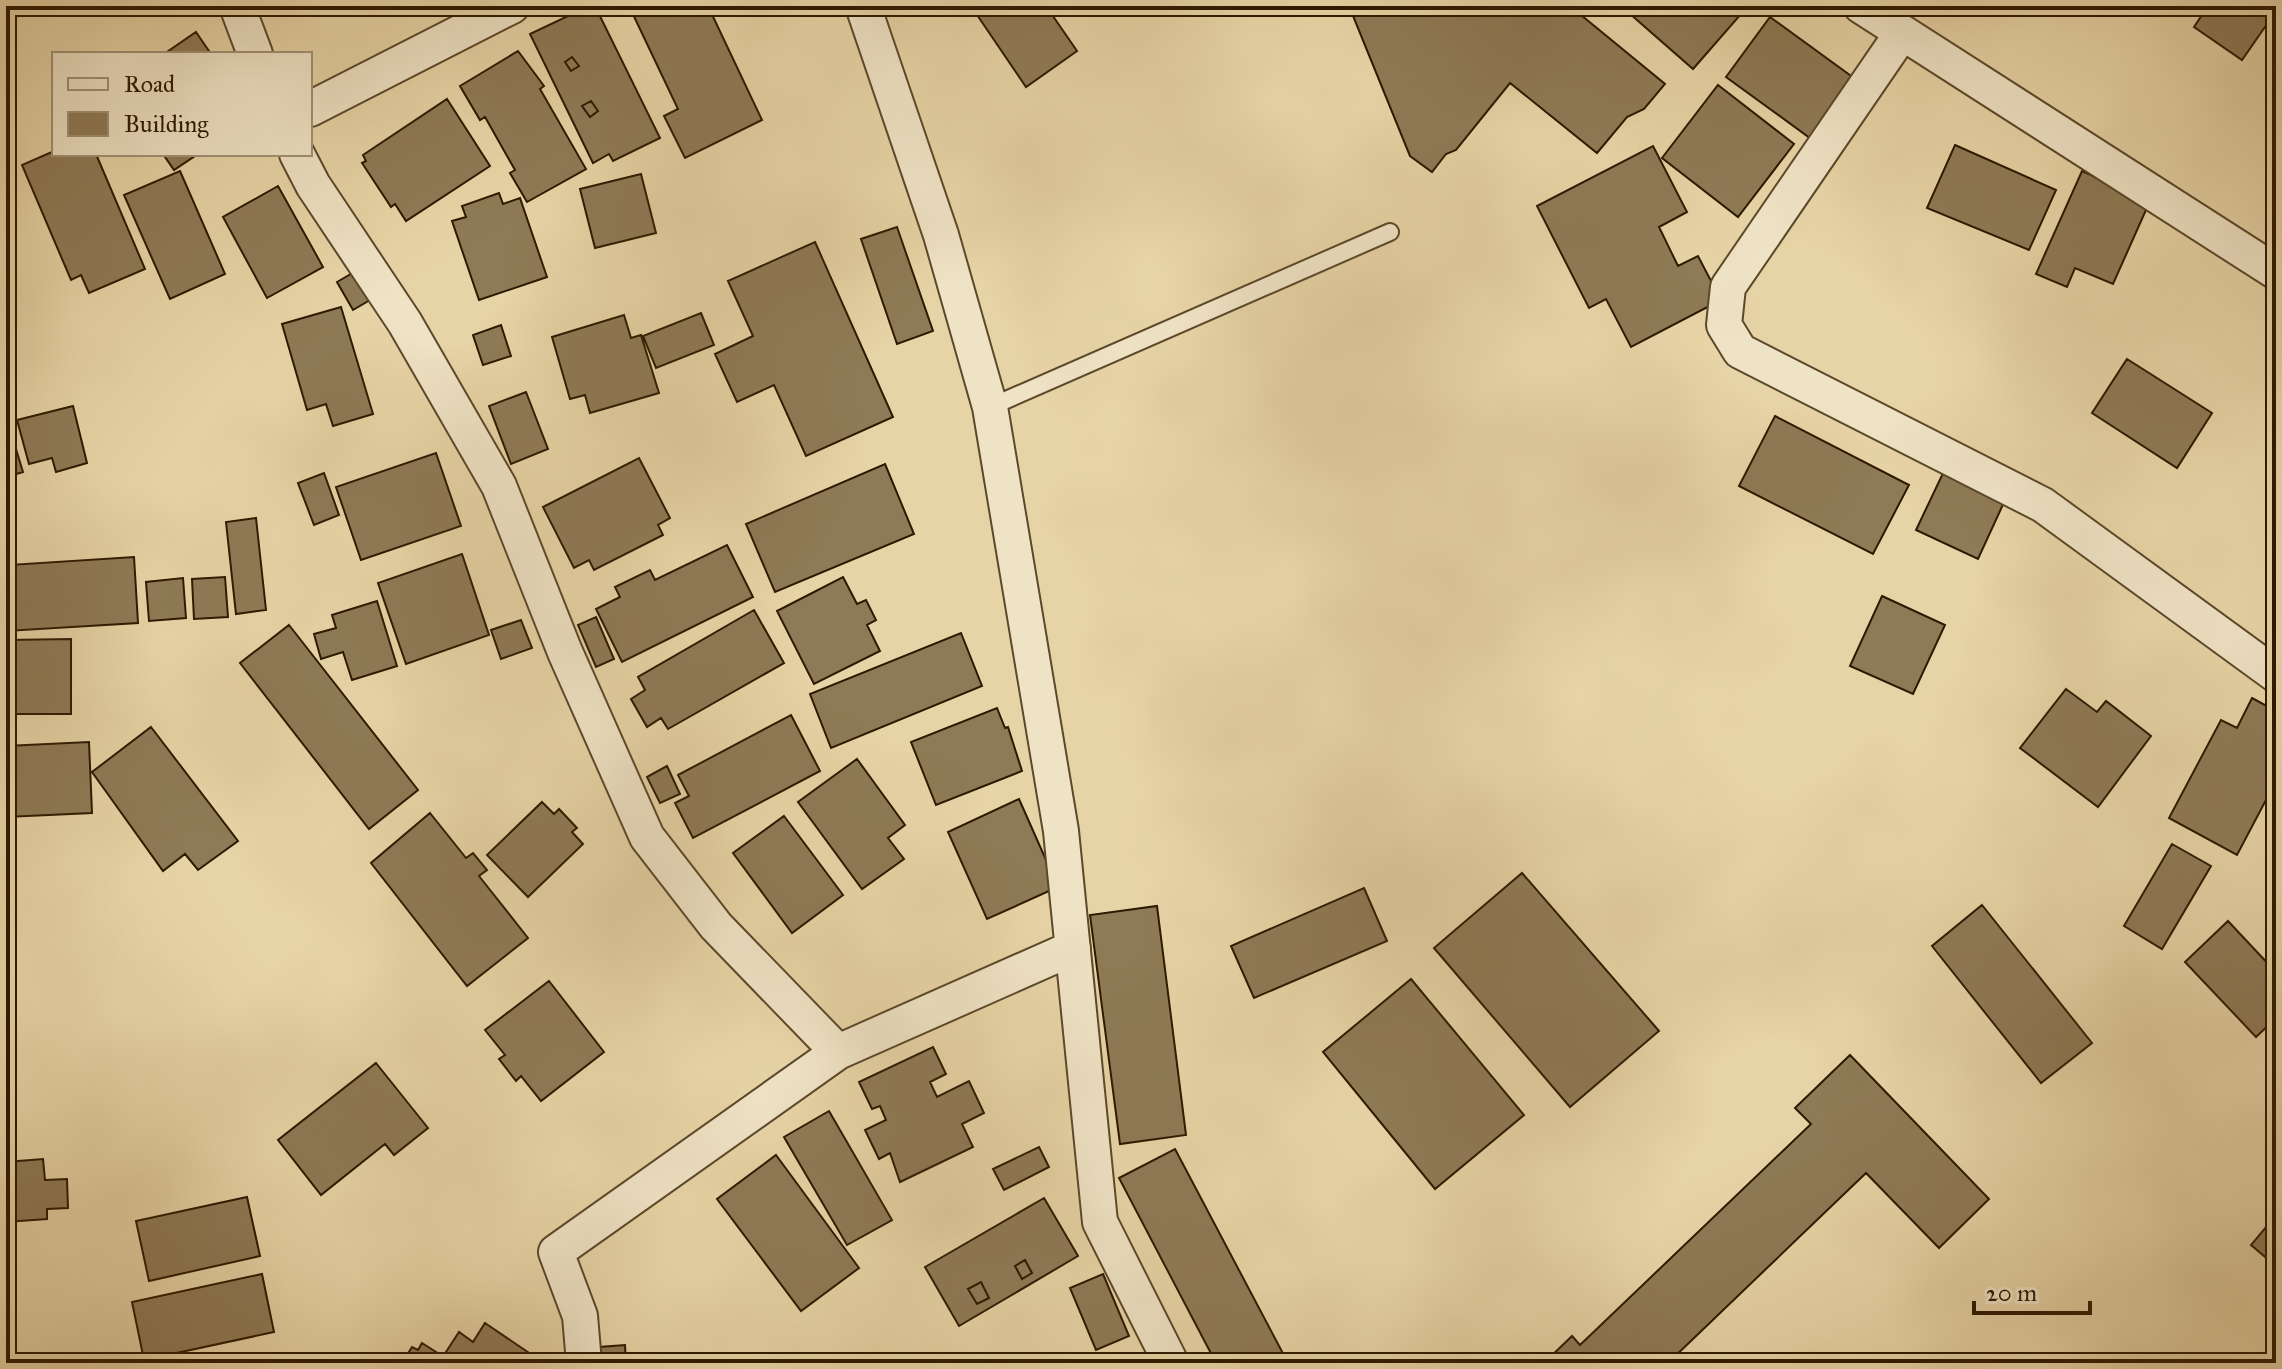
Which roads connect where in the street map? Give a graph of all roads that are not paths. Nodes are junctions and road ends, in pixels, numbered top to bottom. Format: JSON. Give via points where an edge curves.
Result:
{"nodes":[{"id":1,"x":237,"y":6,"type":"edge"},
{"id":2,"x":512,"y":6,"type":"edge"},
{"id":3,"x":863,"y":6,"type":"edge"},
{"id":4,"x":1861,"y":6,"type":"edge"},
{"id":5,"x":1902,"y":33,"type":"junction"},
{"id":6,"x":254,"y":52,"type":"edge"},
{"id":7,"x":312,"y":108,"type":"edge"},
{"id":8,"x":298,"y":156,"type":"edge"},
{"id":9,"x":1390,"y":232,"type":"dead end"},
{"id":10,"x":2276,"y":272,"type":"edge"},
{"id":11,"x":990,"y":407,"type":"junction"},
{"id":12,"x":2276,"y":675,"type":"edge"},
{"id":13,"x":1073,"y":948,"type":"junction"},
{"id":14,"x":838,"y":1052,"type":"junction"},
{"id":15,"x":584,"y":1363,"type":"edge"},
{"id":16,"x":1171,"y":1363,"type":"edge"}],
"edges":[{"from":1,"to":6,"type":"street"},
{"from":2,"to":7,"type":"street"},
{"from":3,"to":11,"type":"street","via":[[941,235]]},
{"from":4,"to":5,"type":"street"},
{"from":5,"to":10,"type":"street"},
{"from":5,"to":12,"type":"street","via":[[1728,287],[1724,325],[1740,351],[2043,505]]},
{"from":8,"to":14,"type":"street","via":[[405,323],[499,486],[647,837],[716,926]]},
{"from":9,"to":11,"type":"lane"},
{"from":11,"to":13,"type":"street","via":[[1061,831]]},
{"from":13,"to":14,"type":"street"},
{"from":13,"to":16,"type":"street","via":[[1100,1222]]},
{"from":14,"to":15,"type":"street","via":[[556,1252],[580,1316]]}]}
